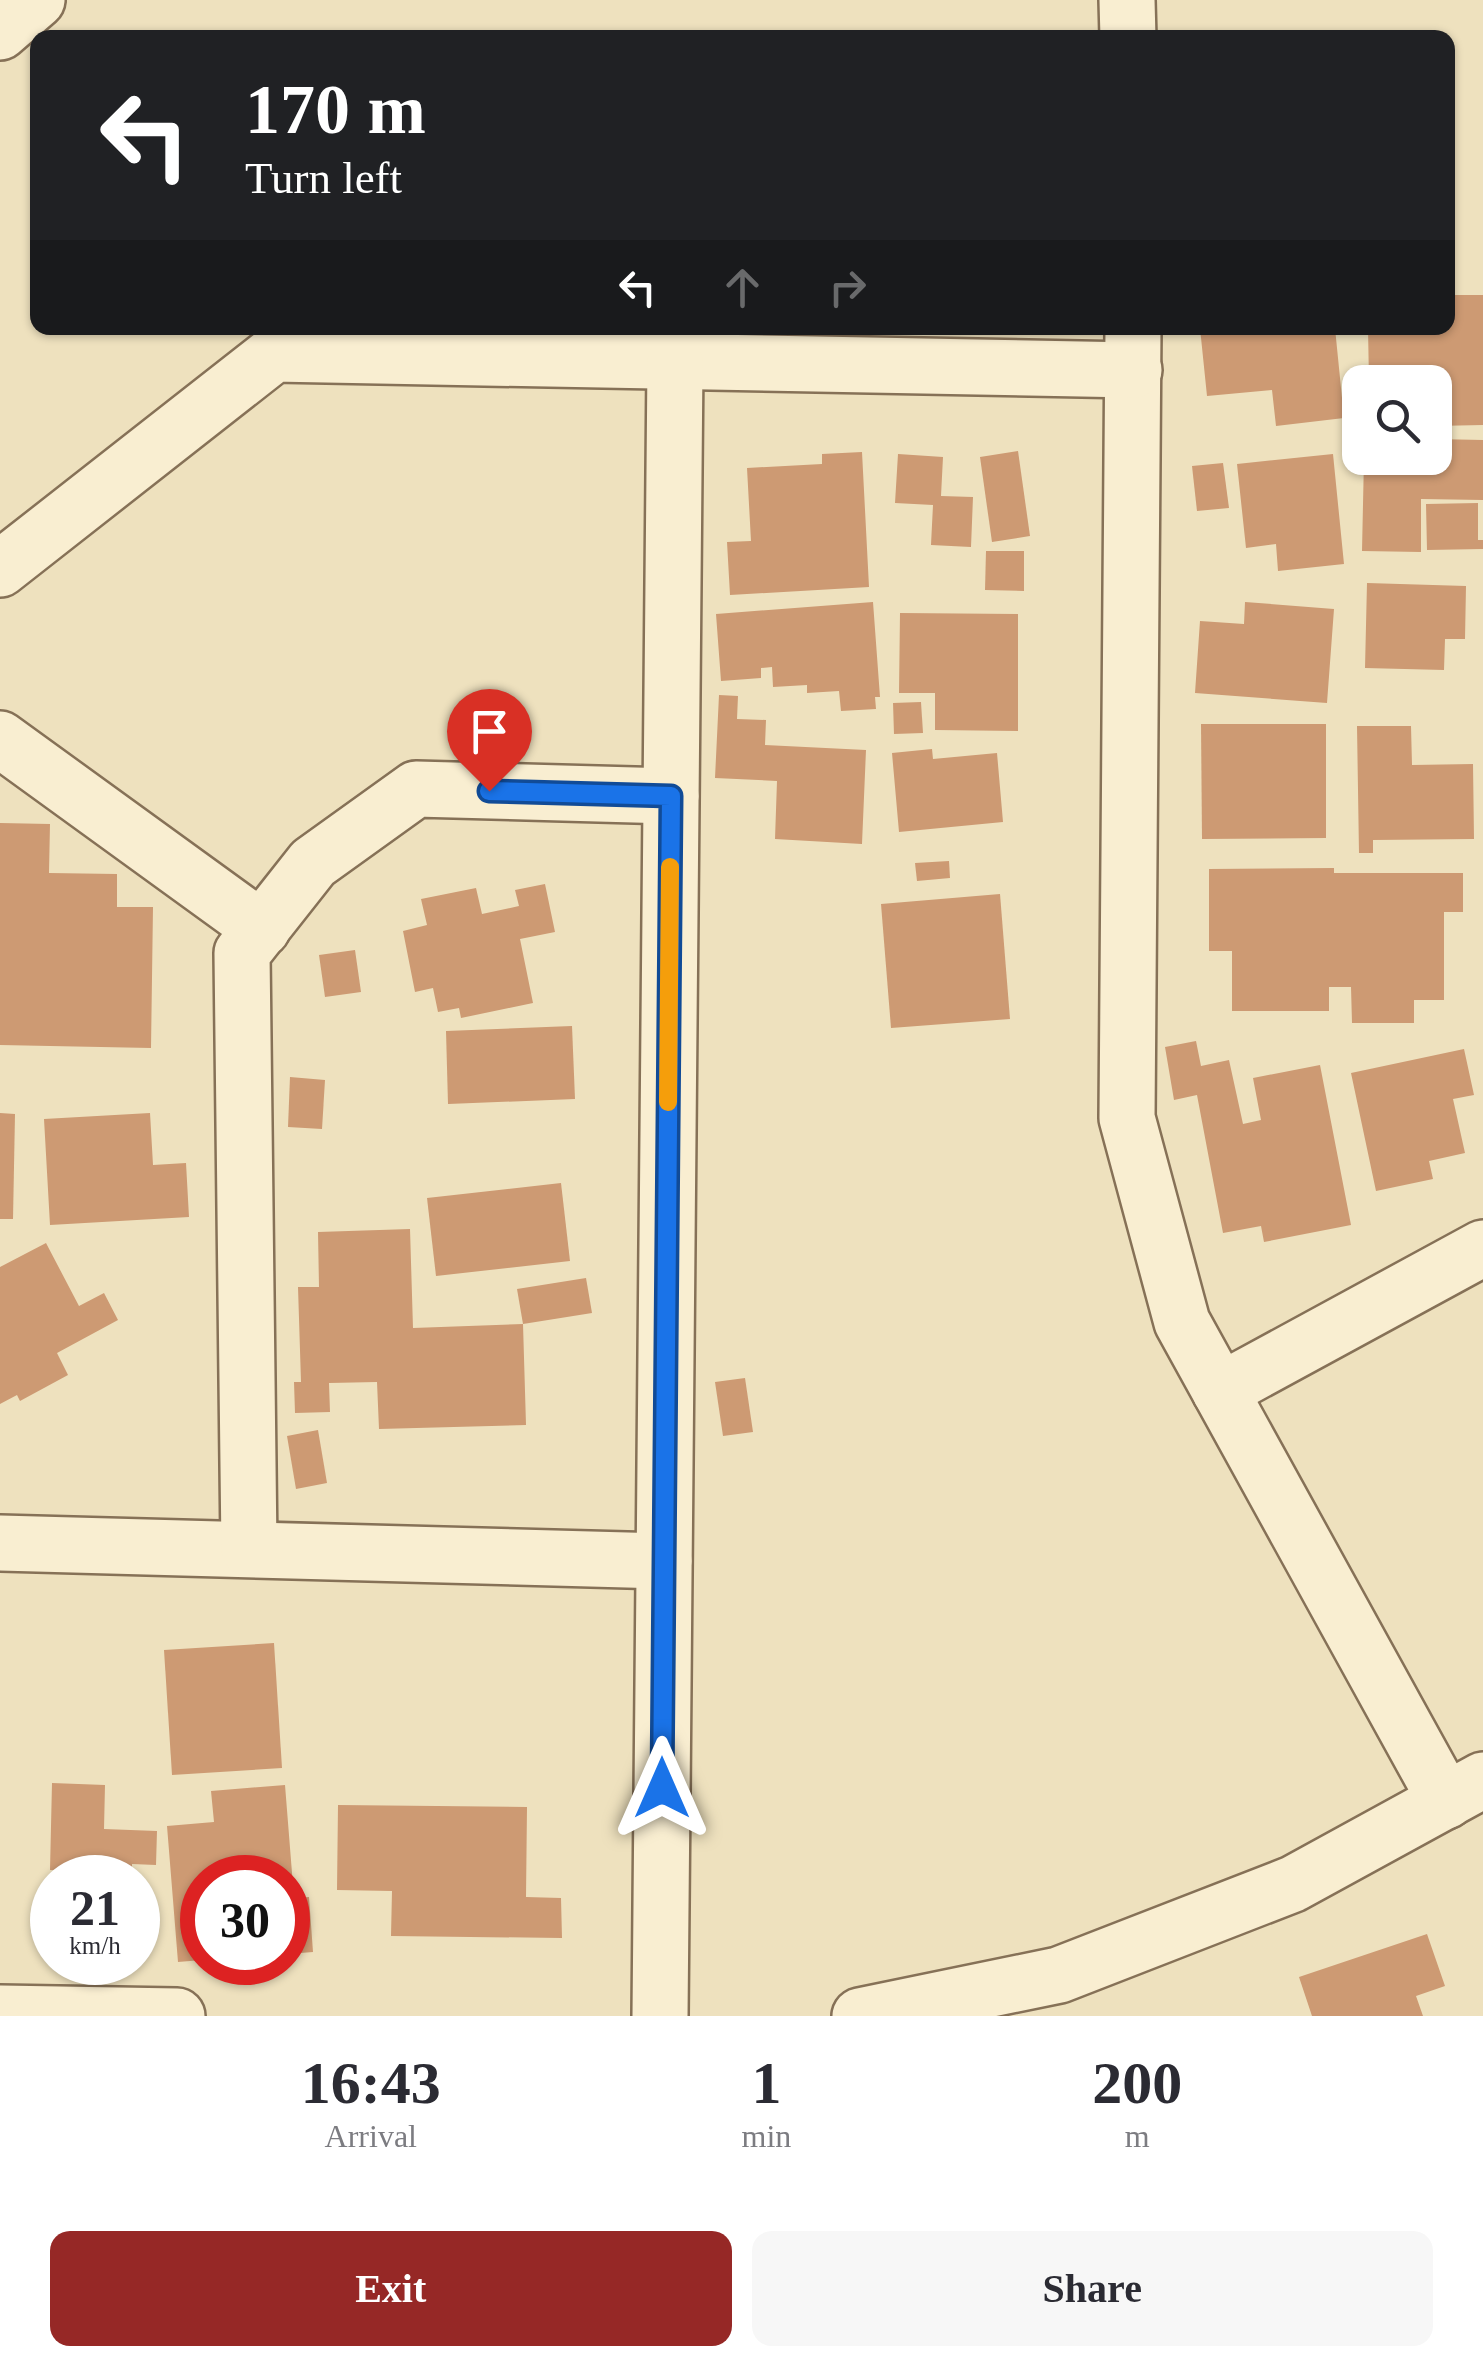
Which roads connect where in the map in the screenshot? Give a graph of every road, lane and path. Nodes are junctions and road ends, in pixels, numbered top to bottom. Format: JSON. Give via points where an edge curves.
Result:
{"nodes":[{"id":1,"x":37,"y":0,"type":"edge"},
{"id":2,"x":1128,"y":0,"type":"edge"},
{"id":3,"x":1128,"y":30,"type":"edge"},
{"id":4,"x":0,"y":32,"type":"edge"},
{"id":5,"x":1133,"y":349,"type":"edge"},
{"id":6,"x":674,"y":362,"type":"junction"},
{"id":7,"x":0,"y":570,"type":"edge"},
{"id":8,"x":0,"y":739,"type":"edge"},
{"id":9,"x":671,"y":796,"type":"junction"},
{"id":10,"x":262,"y":929,"type":"junction"},
{"id":11,"x":1483,"y":1248,"type":"edge"},
{"id":12,"x":1220,"y":1392,"type":"junction"},
{"id":13,"x":0,"y":1543,"type":"edge"},
{"id":14,"x":249,"y":1550,"type":"junction"},
{"id":15,"x":664,"y":1561,"type":"junction"},
{"id":16,"x":1464,"y":1790,"type":"edge"},
{"id":17,"x":0,"y":2013,"type":"edge"},
{"id":18,"x":177,"y":2016,"type":"edge"},
{"id":19,"x":660,"y":2016,"type":"edge"},
{"id":20,"x":860,"y":2016,"type":"edge"}],
"edges":[{"from":1,"to":4,"type":"street"},
{"from":2,"to":3,"type":"street"},
{"from":5,"to":6,"type":"street"},
{"from":5,"to":12,"type":"street","via":[[1127,1118],[1182,1322]]},
{"from":6,"to":7,"type":"street","via":[[274,354]]},
{"from":6,"to":9,"type":"street"},
{"from":8,"to":10,"type":"street"},
{"from":9,"to":10,"type":"street","via":[[416,789],[312,863]]},
{"from":9,"to":15,"type":"street"},
{"from":10,"to":14,"type":"street","via":[[242,953]]},
{"from":11,"to":12,"type":"street"},
{"from":12,"to":16,"type":"street"},
{"from":13,"to":14,"type":"street"},
{"from":14,"to":15,"type":"street"},
{"from":15,"to":19,"type":"street"},
{"from":16,"to":20,"type":"street","via":[[1293,1884],[1058,1975]]},
{"from":17,"to":18,"type":"street"}]}
